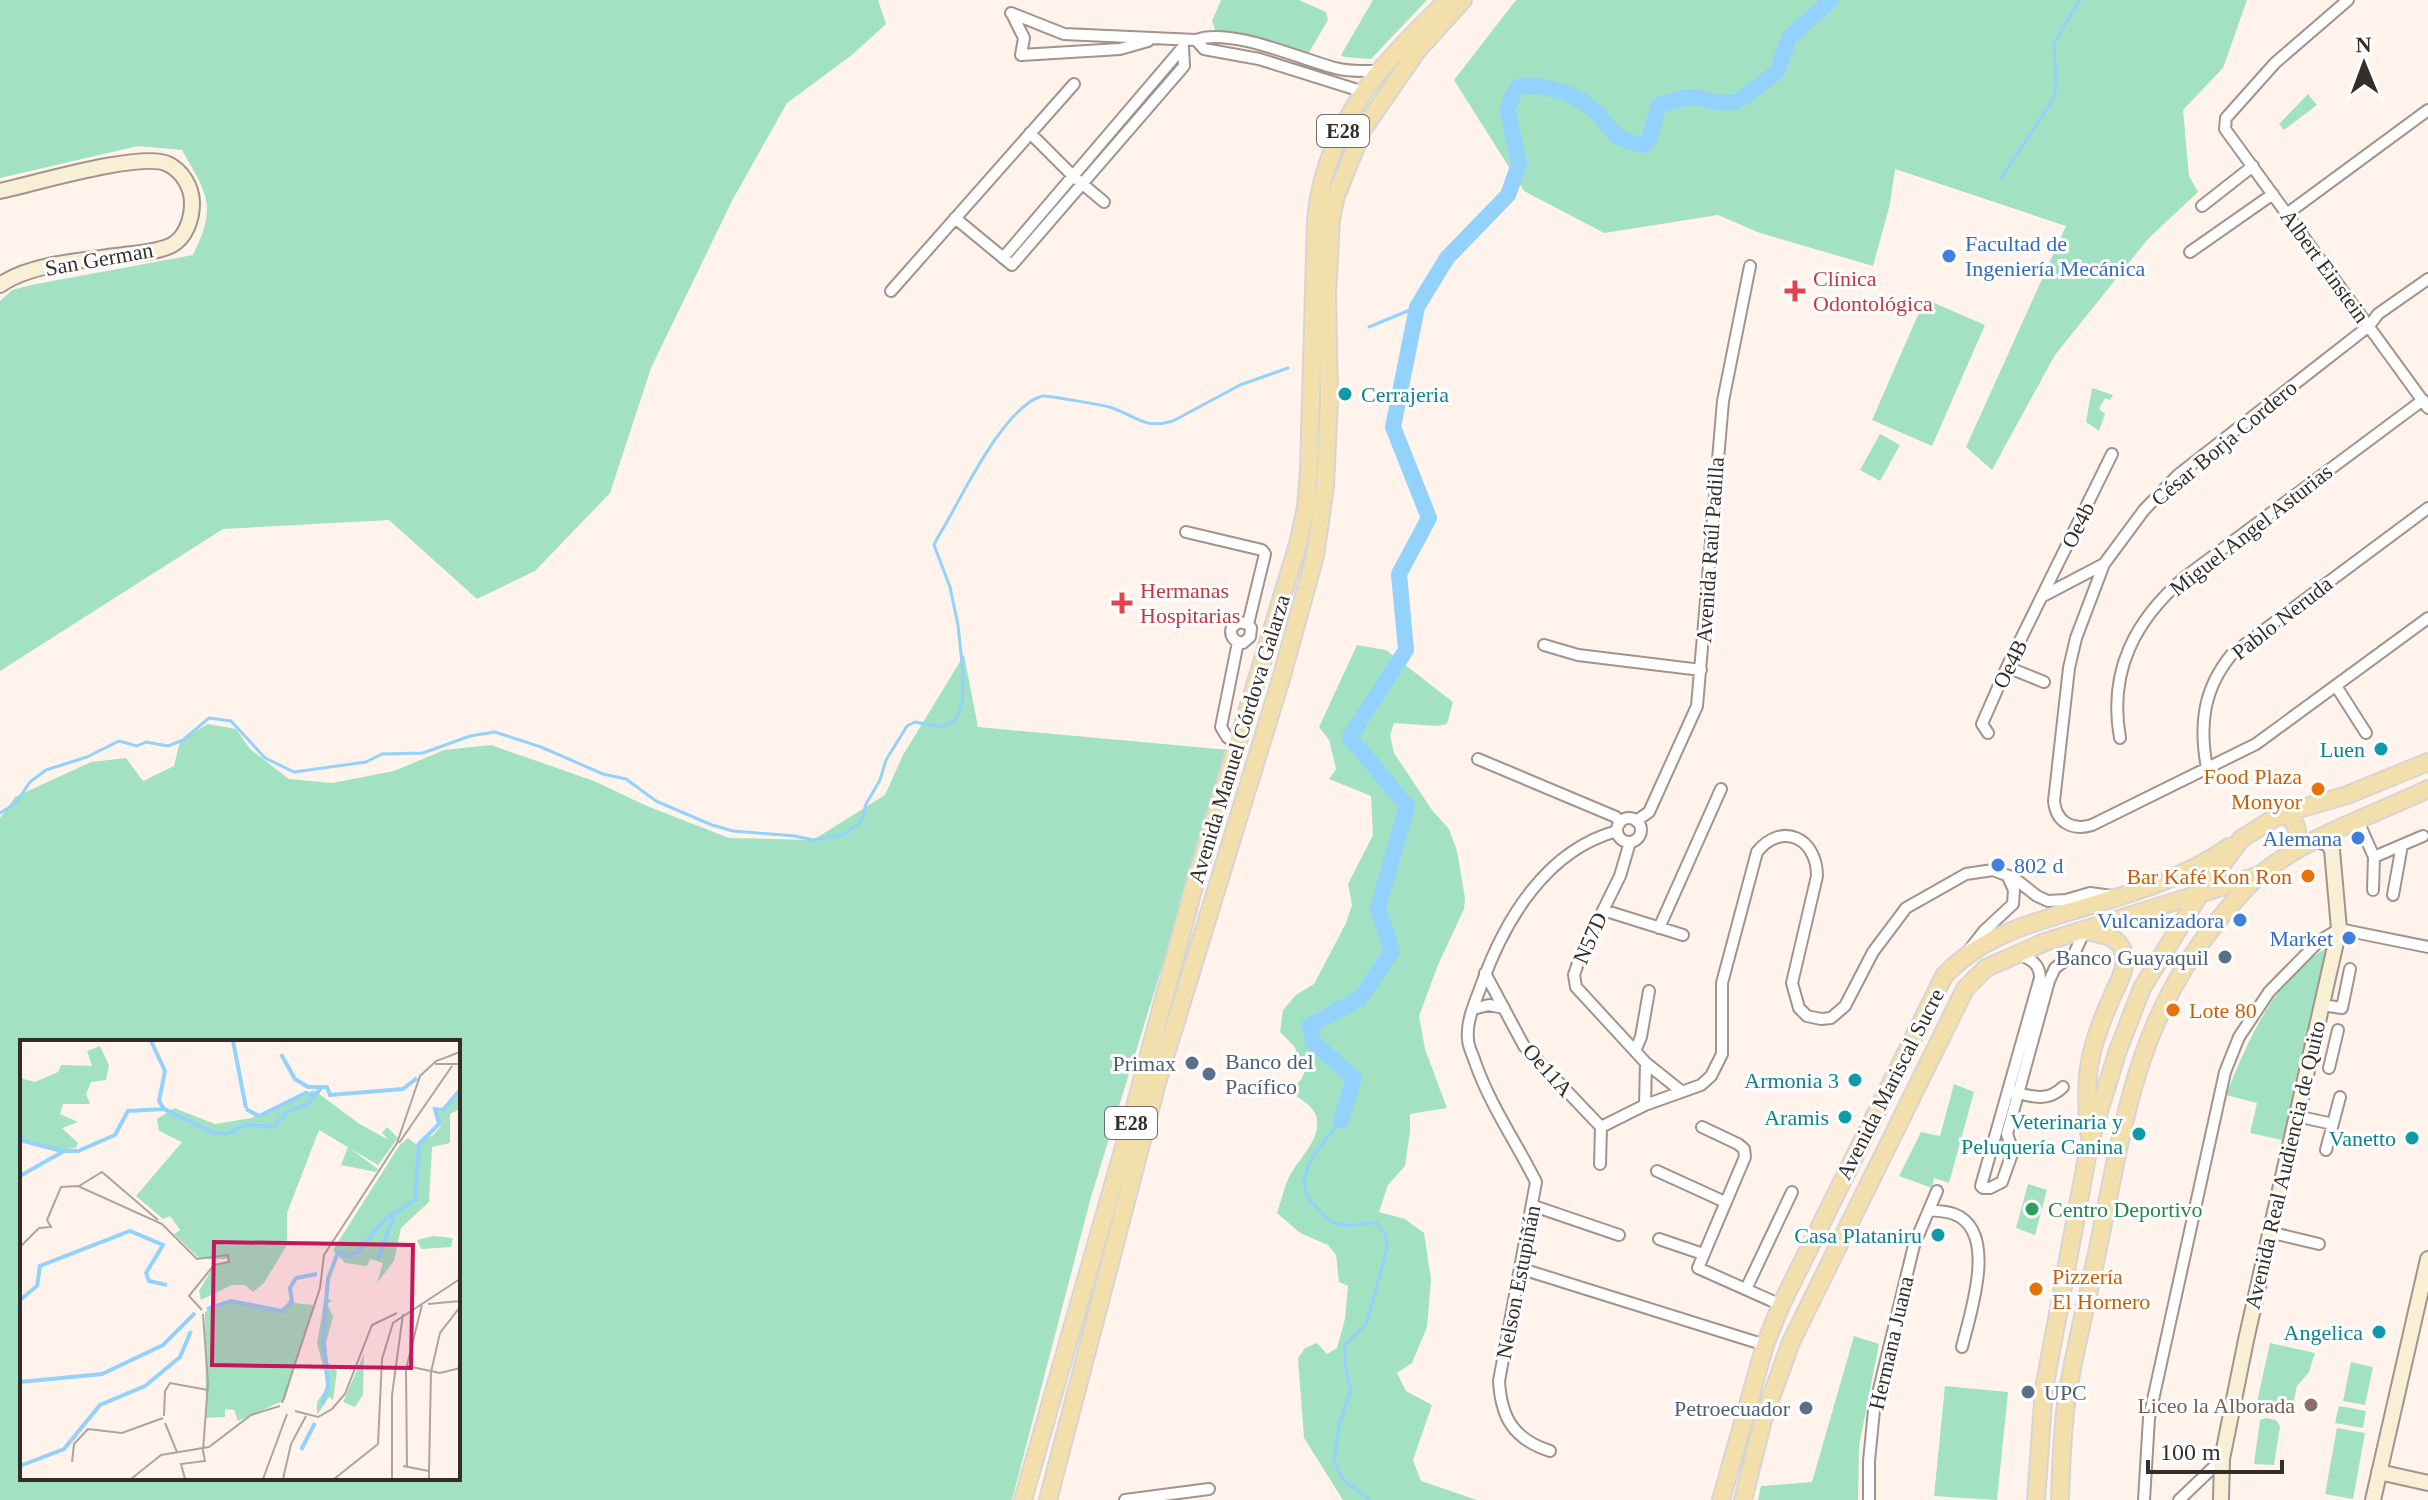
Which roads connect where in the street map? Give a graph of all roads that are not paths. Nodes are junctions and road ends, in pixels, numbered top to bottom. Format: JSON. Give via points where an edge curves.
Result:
{"nodes":[{"id":1,"x":1447,"y":0,"type":"edge"},
{"id":2,"x":1463,"y":0,"type":"edge"},
{"id":3,"x":2348,"y":0,"type":"edge"},
{"id":4,"x":1153,"y":39,"type":"junction"},
{"id":5,"x":1188,"y":42,"type":"junction"},
{"id":6,"x":1379,"y":71,"type":"junction"},
{"id":7,"x":1074,"y":84,"type":"dead end"},
{"id":8,"x":1364,"y":92,"type":"junction"},
{"id":9,"x":2428,"y":110,"type":"edge"},
{"id":10,"x":1030,"y":133,"type":"junction"},
{"id":11,"x":2253,"y":166,"type":"junction"},
{"id":12,"x":1077,"y":180,"type":"junction"},
{"id":13,"x":0,"y":191,"type":"edge"},
{"id":14,"x":2273,"y":194,"type":"junction"},
{"id":15,"x":1104,"y":202,"type":"dead end"},
{"id":16,"x":2202,"y":206,"type":"dead end"},
{"id":17,"x":2288,"y":213,"type":"junction"},
{"id":18,"x":955,"y":218,"type":"junction"},
{"id":19,"x":2190,"y":252,"type":"dead end"},
{"id":20,"x":1750,"y":266,"type":"dead end"},
{"id":21,"x":2428,"y":279,"type":"edge"},
{"id":22,"x":0,"y":285,"type":"edge"},
{"id":23,"x":891,"y":291,"type":"dead end"},
{"id":24,"x":1320,"y":293,"type":"junction"},
{"id":25,"x":2369,"y":326,"type":"junction"},
{"id":26,"x":1320,"y":368,"type":"junction"},
{"id":27,"x":2425,"y":404,"type":"edge"},
{"id":28,"x":2112,"y":454,"type":"dead end"},
{"id":29,"x":2428,"y":508,"type":"edge"},
{"id":30,"x":1186,"y":532,"type":"dead end"},
{"id":31,"x":2104,"y":564,"type":"junction"},
{"id":32,"x":2043,"y":596,"type":"junction"},
{"id":33,"x":2428,"y":618,"type":"edge"},
{"id":34,"x":1248,"y":624,"type":"junction"},
{"id":35,"x":1238,"y":642,"type":"junction"},
{"id":36,"x":1544,"y":645,"type":"dead end"},
{"id":37,"x":2007,"y":667,"type":"junction"},
{"id":38,"x":1701,"y":670,"type":"junction"},
{"id":39,"x":2044,"y":682,"type":"dead end"},
{"id":40,"x":2336,"y":686,"type":"junction"},
{"id":41,"x":1988,"y":733,"type":"dead end"},
{"id":42,"x":2366,"y":733,"type":"dead end"},
{"id":43,"x":2120,"y":738,"type":"dead end"},
{"id":44,"x":1238,"y":745,"type":"junction"},
{"id":45,"x":1258,"y":756,"type":"junction"},
{"id":46,"x":1478,"y":759,"type":"dead end"},
{"id":47,"x":2428,"y":762,"type":"edge"},
{"id":48,"x":2207,"y":768,"type":"junction"},
{"id":49,"x":1721,"y":789,"type":"dead end"},
{"id":50,"x":2428,"y":789,"type":"edge"},
{"id":51,"x":2281,"y":814,"type":"junction"},
{"id":52,"x":1636,"y":821,"type":"junction"},
{"id":53,"x":2358,"y":821,"type":"junction"},
{"id":54,"x":1618,"y":827,"type":"junction"},
{"id":55,"x":2423,"y":836,"type":"dead end"},
{"id":56,"x":2241,"y":839,"type":"junction"},
{"id":57,"x":2315,"y":840,"type":"junction"},
{"id":58,"x":1630,"y":842,"type":"junction"},
{"id":59,"x":2402,"y":845,"type":"junction"},
{"id":60,"x":2291,"y":852,"type":"junction"},
{"id":61,"x":2374,"y":857,"type":"junction"},
{"id":62,"x":2260,"y":875,"type":"junction"},
{"id":63,"x":2007,"y":876,"type":"junction"},
{"id":64,"x":2373,"y":890,"type":"dead end"},
{"id":65,"x":2200,"y":894,"type":"junction"},
{"id":66,"x":2393,"y":895,"type":"dead end"},
{"id":67,"x":2117,"y":897,"type":"junction"},
{"id":68,"x":1603,"y":910,"type":"junction"},
{"id":69,"x":1659,"y":928,"type":"junction"},
{"id":70,"x":2339,"y":929,"type":"junction"},
{"id":71,"x":2085,"y":930,"type":"junction"},
{"id":72,"x":1683,"y":935,"type":"dead end"},
{"id":73,"x":2428,"y":947,"type":"edge"},
{"id":74,"x":1966,"y":954,"type":"junction"},
{"id":75,"x":2018,"y":954,"type":"junction"},
{"id":76,"x":2350,"y":969,"type":"dead end"},
{"id":77,"x":1485,"y":973,"type":"junction"},
{"id":78,"x":1649,"y":991,"type":"dead end"},
{"id":79,"x":2322,"y":1005,"type":"junction"},
{"id":80,"x":2037,"y":1006,"type":"junction"},
{"id":81,"x":1504,"y":1008,"type":"junction"},
{"id":82,"x":1473,"y":1009,"type":"junction"},
{"id":83,"x":2338,"y":1030,"type":"dead end"},
{"id":84,"x":2312,"y":1047,"type":"junction"},
{"id":85,"x":2332,"y":1050,"type":"junction"},
{"id":86,"x":1635,"y":1051,"type":"junction"},
{"id":87,"x":1646,"y":1063,"type":"junction"},
{"id":88,"x":2329,"y":1068,"type":"dead end"},
{"id":89,"x":2063,"y":1087,"type":"dead end"},
{"id":90,"x":1681,"y":1091,"type":"junction"},
{"id":91,"x":2013,"y":1092,"type":"junction"},
{"id":92,"x":2340,"y":1097,"type":"dead end"},
{"id":93,"x":1645,"y":1105,"type":"junction"},
{"id":94,"x":2296,"y":1116,"type":"junction"},
{"id":95,"x":2333,"y":1124,"type":"junction"},
{"id":96,"x":1601,"y":1127,"type":"junction"},
{"id":97,"x":1702,"y":1127,"type":"dead end"},
{"id":98,"x":2002,"y":1132,"type":"junction"},
{"id":99,"x":2090,"y":1141,"type":"junction"},
{"id":100,"x":1134,"y":1143,"type":"junction"},
{"id":101,"x":2326,"y":1150,"type":"dead end"},
{"id":102,"x":1600,"y":1164,"type":"dead end"},
{"id":103,"x":1657,"y":1171,"type":"dead end"},
{"id":104,"x":1937,"y":1191,"type":"dead end"},
{"id":105,"x":1792,"y":1192,"type":"dead end"},
{"id":106,"x":1725,"y":1202,"type":"junction"},
{"id":107,"x":1534,"y":1206,"type":"junction"},
{"id":108,"x":1929,"y":1210,"type":"junction"},
{"id":109,"x":2269,"y":1232,"type":"junction"},
{"id":110,"x":1619,"y":1235,"type":"dead end"},
{"id":111,"x":1659,"y":1239,"type":"dead end"},
{"id":112,"x":2319,"y":1244,"type":"dead end"},
{"id":113,"x":1703,"y":1254,"type":"junction"},
{"id":114,"x":1092,"y":1257,"type":"junction"},
{"id":115,"x":1110,"y":1261,"type":"junction"},
{"id":116,"x":2428,"y":1262,"type":"edge"},
{"id":117,"x":1522,"y":1269,"type":"junction"},
{"id":118,"x":1794,"y":1278,"type":"junction"},
{"id":119,"x":1746,"y":1289,"type":"junction"},
{"id":120,"x":1781,"y":1305,"type":"junction"},
{"id":121,"x":1765,"y":1345,"type":"junction"},
{"id":122,"x":1962,"y":1347,"type":"dead end"},
{"id":123,"x":1778,"y":1379,"type":"junction"},
{"id":124,"x":1550,"y":1451,"type":"dead end"},
{"id":125,"x":2222,"y":1459,"type":"junction"},
{"id":126,"x":2379,"y":1472,"type":"junction"},
{"id":127,"x":2037,"y":1480,"type":"junction"},
{"id":128,"x":2428,"y":1483,"type":"edge"},
{"id":129,"x":1209,"y":1489,"type":"dead end"},
{"id":130,"x":1023,"y":1500,"type":"edge"},
{"id":131,"x":1048,"y":1500,"type":"edge"},
{"id":132,"x":1125,"y":1500,"type":"edge"},
{"id":133,"x":1721,"y":1500,"type":"edge"},
{"id":134,"x":1743,"y":1500,"type":"edge"},
{"id":135,"x":1869,"y":1500,"type":"edge"},
{"id":136,"x":2025,"y":1500,"type":"edge"},
{"id":137,"x":2036,"y":1500,"type":"edge"},
{"id":138,"x":2060,"y":1500,"type":"edge"},
{"id":139,"x":2144,"y":1500,"type":"edge"},
{"id":140,"x":2179,"y":1500,"type":"edge"},
{"id":141,"x":2221,"y":1500,"type":"edge"},
{"id":142,"x":2373,"y":1500,"type":"edge"}],
"edges":[{"from":1,"to":6,"type":"main road","name":"Avenida Manuel Córdova Galarza","number":"E28"},
{"from":2,"to":24,"type":"main road","name":"Avenida Manuel Córdova Galarza","number":"E28","via":[[1417,51],[1363,129],[1336,196]]},
{"from":3,"to":11,"type":"street","name":"Albert Einstein","via":[[2275,63],[2225,123]]},
{"from":4,"to":4,"type":"street","via":[[1064,34],[1011,13],[1024,38],[1021,55],[1120,49]]},
{"from":4,"to":5,"type":"street"},
{"from":5,"to":6,"type":"street","via":[[1208,35],[1267,46],[1337,69]]},
{"from":5,"to":8,"type":"street"},
{"from":5,"to":12,"type":"street","via":[[1184,66]]},
{"from":6,"to":8,"type":"main road","name":"Avenida Manuel Córdova Galarza","number":"E28"},
{"from":7,"to":10,"type":"street"},
{"from":8,"to":24,"type":"main road","name":"Avenida Manuel Córdova Galarza","number":"E28","via":[[1322,183]]},
{"from":9,"to":17,"type":"street"},
{"from":10,"to":12,"type":"street"},
{"from":10,"to":18,"type":"street"},
{"from":11,"to":14,"type":"street","name":"Albert Einstein"},
{"from":11,"to":16,"type":"street"},
{"from":12,"to":15,"type":"street"},
{"from":12,"to":18,"type":"street","via":[[1003,258]]},
{"from":13,"to":22,"type":"main road","name":"San German","via":[[153,160],[184,177],[193,200],[186,230],[171,245],[15,275]]},
{"from":14,"to":17,"type":"street","name":"Albert Einstein"},
{"from":14,"to":19,"type":"street"},
{"from":17,"to":25,"type":"street","name":"Albert Einstein"},
{"from":18,"to":23,"type":"street"},
{"from":20,"to":38,"type":"street","name":"Avenida Raúl Padilla","via":[[1723,401]]},
{"from":21,"to":25,"type":"street","name":"César Borja Cordero"},
{"from":24,"to":26,"type":"main road","name":"Avenida Manuel Córdova Galarza","number":"E28"},
{"from":25,"to":27,"type":"street","name":"Albert Einstein"},
{"from":25,"to":31,"type":"street","name":"César Borja Cordero","via":[[2178,475]]},
{"from":26,"to":44,"type":"main road","name":"Avenida Manuel Córdova Galarza","number":"E28","via":[[1298,544]]},
{"from":26,"to":45,"type":"main road","name":"Avenida Manuel Córdova Galarza","number":"E28","via":[[1325,486],[1315,556]]},
{"from":27,"to":43,"type":"street","name":"Miguel Angel Asturias","via":[[2185,577],[2154,607],[2120,670]]},
{"from":28,"to":32,"type":"street","name":"Oe4b"},
{"from":29,"to":48,"type":"street","name":"Pablo Neruda","via":[[2232,654],[2214,681],[2203,714]]},
{"from":30,"to":34,"type":"street","via":[[1265,554]]},
{"from":31,"to":32,"type":"street"},
{"from":31,"to":48,"type":"street","name":"César Borja Cordero","via":[[2069,668],[2056,811],[2068,825],[2084,827]]},
{"from":32,"to":37,"type":"street","name":"Oe4B"},
{"from":33,"to":40,"type":"street","name":"César Borja Cordero"},
{"from":34,"to":35,"type":"street","via":[[1250,637]]},
{"from":34,"to":35,"type":"street","via":[[1232,627],[1231,636]]},
{"from":35,"to":44,"type":"street","via":[[1221,727]]},
{"from":36,"to":38,"type":"street","via":[[1578,655]]},
{"from":37,"to":39,"type":"street"},
{"from":37,"to":41,"type":"street","name":"Oe4B","via":[[1982,724]]},
{"from":38,"to":52,"type":"street","name":"Avenida Raúl Padilla","via":[[1697,706],[1649,812]]},
{"from":40,"to":42,"type":"street"},
{"from":40,"to":48,"type":"street","name":"César Borja Cordero","via":[[2256,744]]},
{"from":44,"to":45,"type":"main road"},
{"from":44,"to":100,"type":"main road","name":"Avenida Manuel Córdova Galarza","number":"E28","via":[[1195,883]]},
{"from":45,"to":100,"type":"main road","name":"Avenida Manuel Córdova Galarza","number":"E28"},
{"from":46,"to":54,"type":"street","via":[[1616,817]]},
{"from":47,"to":51,"type":"main road","name":"Avenida Mariscal Sucre","via":[[2347,795]]},
{"from":49,"to":69,"type":"street"},
{"from":50,"to":53,"type":"main road"},
{"from":51,"to":56,"type":"main road","name":"Avenida Mariscal Sucre"},
{"from":51,"to":60,"type":"main road","via":[[2298,829]]},
{"from":52,"to":54,"type":"street","via":[[1628,818]]},
{"from":52,"to":58,"type":"street","via":[[1640,834]]},
{"from":53,"to":57,"type":"main road"},
{"from":53,"to":61,"type":"street"},
{"from":54,"to":58,"type":"street","via":[[1621,839]]},
{"from":54,"to":77,"type":"street","name":"Nelson Estupiñán","via":[[1579,847],[1544,877],[1511,921]]},
{"from":55,"to":59,"type":"street"},
{"from":56,"to":62,"type":"main road","via":[[2239,864]]},
{"from":56,"to":65,"type":"main road"},
{"from":56,"to":67,"type":"main road","name":"Avenida Mariscal Sucre","via":[[2210,861]]},
{"from":57,"to":60,"type":"main road"},
{"from":57,"to":70,"type":"main road","name":"Avenida Real Audiencia de Quito","via":[[2328,843],[2332,850]]},
{"from":58,"to":68,"type":"street","name":"N57D"},
{"from":59,"to":61,"type":"street"},
{"from":59,"to":66,"type":"street"},
{"from":60,"to":62,"type":"main road"},
{"from":61,"to":64,"type":"street"},
{"from":62,"to":65,"type":"main road","name":"Avenida Mariscal Sucre"},
{"from":62,"to":138,"type":"main road","via":[[2193,952],[2140,1060],[2067,1397]]},
{"from":63,"to":67,"type":"street","via":[[2048,901],[2090,893]]},
{"from":63,"to":74,"type":"street","via":[[2013,904]]},
{"from":63,"to":90,"type":"street","via":[[1993,870],[1966,874],[1906,908],[1873,952],[1845,1006],[1821,1019],[1799,1008],[1792,983],[1817,863],[1812,850],[1797,838],[1764,843],[1757,852],[1722,983],[1722,1054],[1711,1076]]},
{"from":65,"to":71,"type":"main road","name":"Avenida Mariscal Sucre"},
{"from":65,"to":99,"type":"main road","via":[[2142,988]]},
{"from":67,"to":74,"type":"main road","name":"Avenida Mariscal Sucre","via":[[2014,928]]},
{"from":68,"to":69,"type":"street"},
{"from":68,"to":86,"type":"street","name":"N57D","via":[[1580,957],[1576,987]]},
{"from":69,"to":72,"type":"street"},
{"from":70,"to":73,"type":"street"},
{"from":70,"to":79,"type":"main road","name":"Avenida Real Audiencia de Quito"},
{"from":70,"to":139,"type":"street","via":[[2318,942],[2269,992],[2239,1037],[2225,1072],[2149,1418]]},
{"from":71,"to":75,"type":"main road","name":"Avenida Mariscal Sucre"},
{"from":71,"to":80,"type":"street","via":[[2074,954],[2050,976]]},
{"from":71,"to":99,"type":"main road","via":[[2117,941],[2125,961],[2093,1038],[2087,1074]]},
{"from":74,"to":118,"type":"main road","name":"Avenida Mariscal Sucre","via":[[1935,990]]},
{"from":75,"to":80,"type":"street","via":[[2039,969]]},
{"from":75,"to":123,"type":"main road","name":"Avenida Mariscal Sucre","via":[[1986,968],[1965,989],[1791,1342]]},
{"from":76,"to":79,"type":"street","via":[[2342,1008]]},
{"from":77,"to":81,"type":"street","name":"Oe11A"},
{"from":77,"to":82,"type":"street","name":"Nelson Estupiñán"},
{"from":78,"to":86,"type":"street"},
{"from":79,"to":84,"type":"main road","name":"Avenida Real Audiencia de Quito"},
{"from":80,"to":91,"type":"street"},
{"from":81,"to":82,"type":"street"},
{"from":81,"to":96,"type":"street","name":"Oe11A","via":[[1524,1046]]},
{"from":82,"to":107,"type":"street","name":"Nelson Estupiñán","via":[[1468,1040],[1498,1116],[1536,1182]]},
{"from":83,"to":85,"type":"street"},
{"from":84,"to":85,"type":"street"},
{"from":84,"to":94,"type":"main road","name":"Avenida Real Audiencia de Quito"},
{"from":85,"to":88,"type":"street"},
{"from":86,"to":87,"type":"street","name":"N57D"},
{"from":87,"to":90,"type":"street","name":"N57D"},
{"from":87,"to":93,"type":"street"},
{"from":89,"to":91,"type":"street","via":[[2049,1098]]},
{"from":90,"to":93,"type":"street"},
{"from":91,"to":98,"type":"street"},
{"from":92,"to":95,"type":"street"},
{"from":93,"to":96,"type":"street"},
{"from":94,"to":95,"type":"street"},
{"from":94,"to":109,"type":"main road","name":"Avenida Real Audiencia de Quito"},
{"from":95,"to":101,"type":"street"},
{"from":96,"to":102,"type":"street"},
{"from":97,"to":106,"type":"street","via":[[1744,1149]]},
{"from":98,"to":98,"type":"street","via":[[1981,1186],[1983,1188],[2002,1182],[2013,1151]]},
{"from":99,"to":127,"type":"main road","via":[[2044,1389]]},
{"from":100,"to":114,"type":"main road","name":"Avenida Manuel Córdova Galarza","number":"E28"},
{"from":100,"to":115,"type":"main road","name":"Avenida Manuel Córdova Galarza","number":"E28"},
{"from":103,"to":106,"type":"street"},
{"from":104,"to":108,"type":"street","name":"Hermana Juana"},
{"from":105,"to":119,"type":"street"},
{"from":106,"to":113,"type":"street"},
{"from":107,"to":110,"type":"street"},
{"from":107,"to":117,"type":"street","name":"Nelson Estupiñán"},
{"from":108,"to":122,"type":"street","via":[[1964,1219],[1976,1241],[1978,1280]]},
{"from":108,"to":135,"type":"street","name":"Hermana Juana","via":[[1914,1245],[1874,1410]]},
{"from":109,"to":112,"type":"street"},
{"from":109,"to":125,"type":"main road","name":"Avenida Real Audiencia de Quito"},
{"from":111,"to":113,"type":"street"},
{"from":113,"to":119,"type":"street","via":[[1698,1268]]},
{"from":114,"to":115,"type":"main road"},
{"from":114,"to":130,"type":"main road","name":"Avenida Manuel Córdova Galarza","number":"E28"},
{"from":115,"to":131,"type":"main road","name":"Avenida Manuel Córdova Galarza","number":"E28"},
{"from":116,"to":126,"type":"main road"},
{"from":117,"to":121,"type":"street"},
{"from":117,"to":124,"type":"street","name":"Nelson Estupiñán","via":[[1499,1381],[1501,1403],[1518,1433],[1531,1445]]},
{"from":118,"to":120,"type":"main road","name":"Avenida Mariscal Sucre"},
{"from":118,"to":123,"type":"main road","via":[[1803,1278],[1806,1286],[1780,1346]]},
{"from":119,"to":120,"type":"street"},
{"from":120,"to":121,"type":"main road","name":"Avenida Mariscal Sucre"},
{"from":121,"to":133,"type":"main road","name":"Avenida Mariscal Sucre"},
{"from":123,"to":134,"type":"main road","name":"Avenida Mariscal Sucre"},
{"from":125,"to":140,"type":"street"},
{"from":125,"to":141,"type":"main road","name":"Avenida Real Audiencia de Quito"},
{"from":126,"to":128,"type":"main road"},
{"from":126,"to":142,"type":"main road"},
{"from":127,"to":136,"type":"street"},
{"from":127,"to":137,"type":"main road"},
{"from":129,"to":132,"type":"street"}]}
